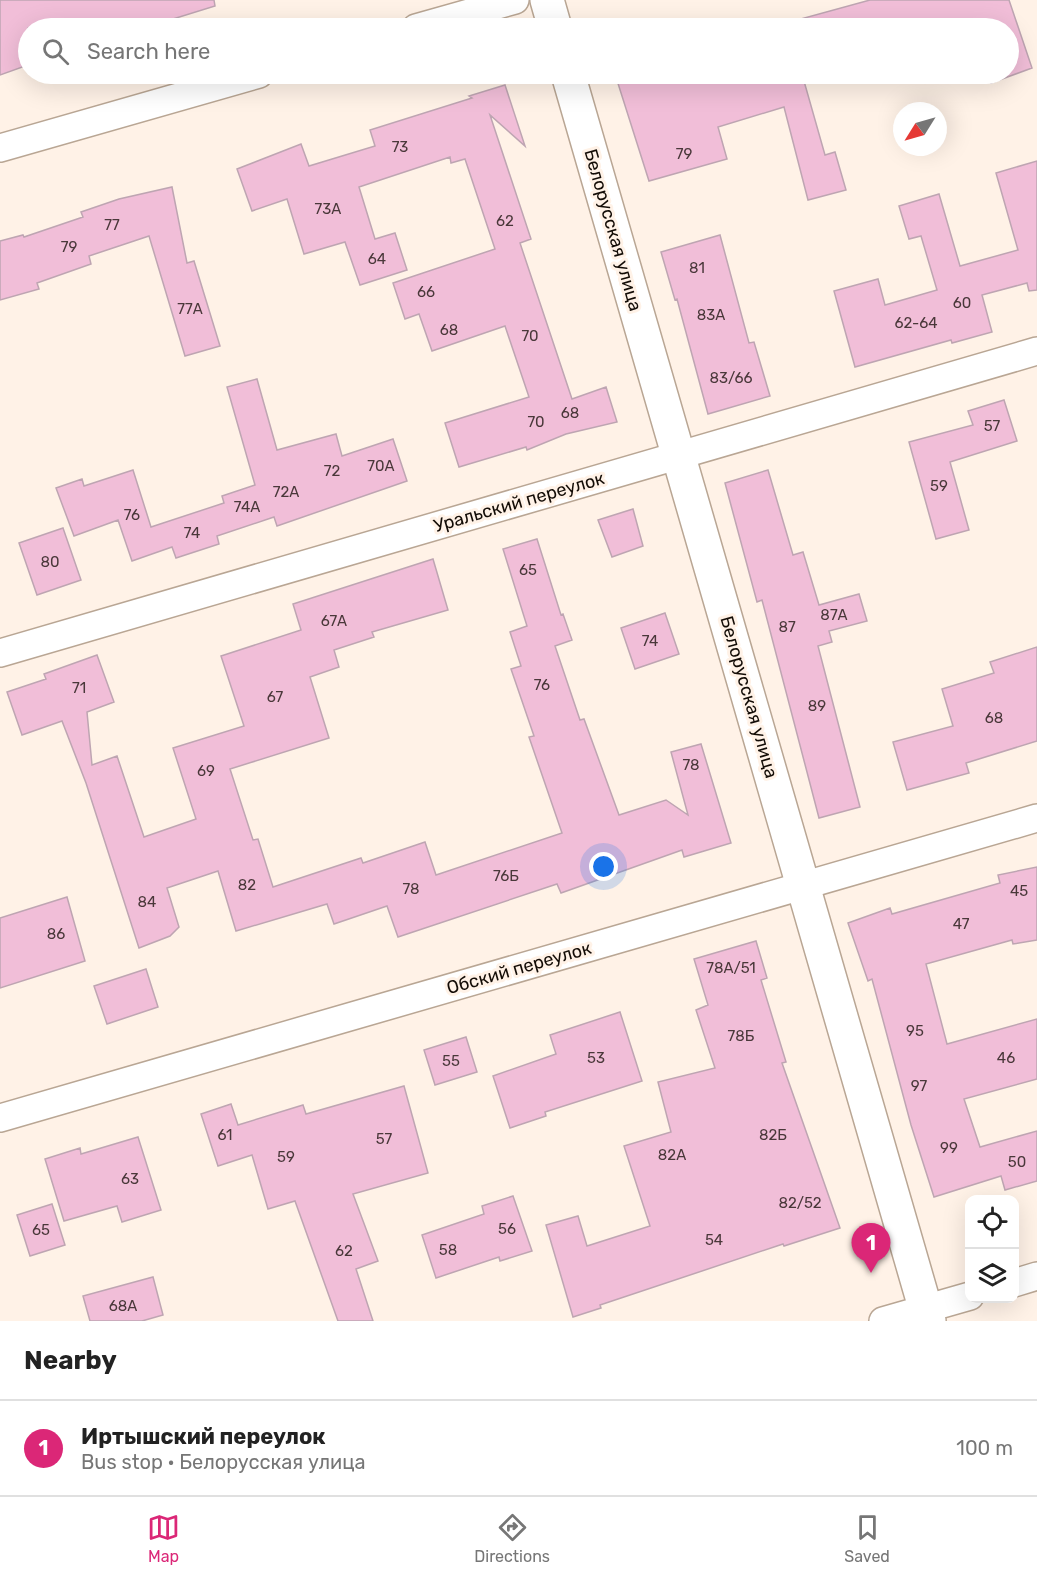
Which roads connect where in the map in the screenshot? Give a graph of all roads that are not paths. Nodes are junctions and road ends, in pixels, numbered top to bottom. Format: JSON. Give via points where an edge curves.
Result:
{"nodes":[{"id":1,"x":515,"y":0,"type":"edge"},
{"id":2,"x":547,"y":0,"type":"edge"},
{"id":3,"x":451,"y":18,"type":"edge"},
{"id":4,"x":552,"y":18,"type":"edge"},
{"id":5,"x":225,"y":84,"type":"edge"},
{"id":6,"x":571,"y":84,"type":"edge"},
{"id":7,"x":0,"y":148,"type":"edge"},
{"id":8,"x":1037,"y":351,"type":"edge"},
{"id":9,"x":679,"y":456,"type":"junction"},
{"id":10,"x":0,"y":653,"type":"edge"},
{"id":11,"x":1037,"y":818,"type":"edge"},
{"id":12,"x":803,"y":886,"type":"junction"},
{"id":13,"x":0,"y":1119,"type":"edge"},
{"id":14,"x":1037,"y":1276,"type":"edge"},
{"id":15,"x":1019,"y":1281,"type":"edge"},
{"id":16,"x":965,"y":1298,"type":"edge"},
{"id":17,"x":927,"y":1315,"type":"edge"},
{"id":18,"x":882,"y":1321,"type":"edge"}],
"edges":[{"from":1,"to":3,"type":"street"},
{"from":2,"to":4,"type":"main road"},
{"from":5,"to":7,"type":"street"},
{"from":6,"to":9,"type":"main road","name":"Белорусская улица"},
{"from":8,"to":9,"type":"street","name":"Уральский переулок"},
{"from":9,"to":10,"type":"street","name":"Уральский переулок"},
{"from":9,"to":12,"type":"main road","name":"Белорусская улица"},
{"from":11,"to":12,"type":"street","name":"Обский переулок"},
{"from":12,"to":13,"type":"street","name":"Обский переулок"},
{"from":12,"to":17,"type":"main road","name":"Белорусская улица"},
{"from":14,"to":15,"type":"street"},
{"from":16,"to":17,"type":"street"},
{"from":17,"to":18,"type":"street"}]}
